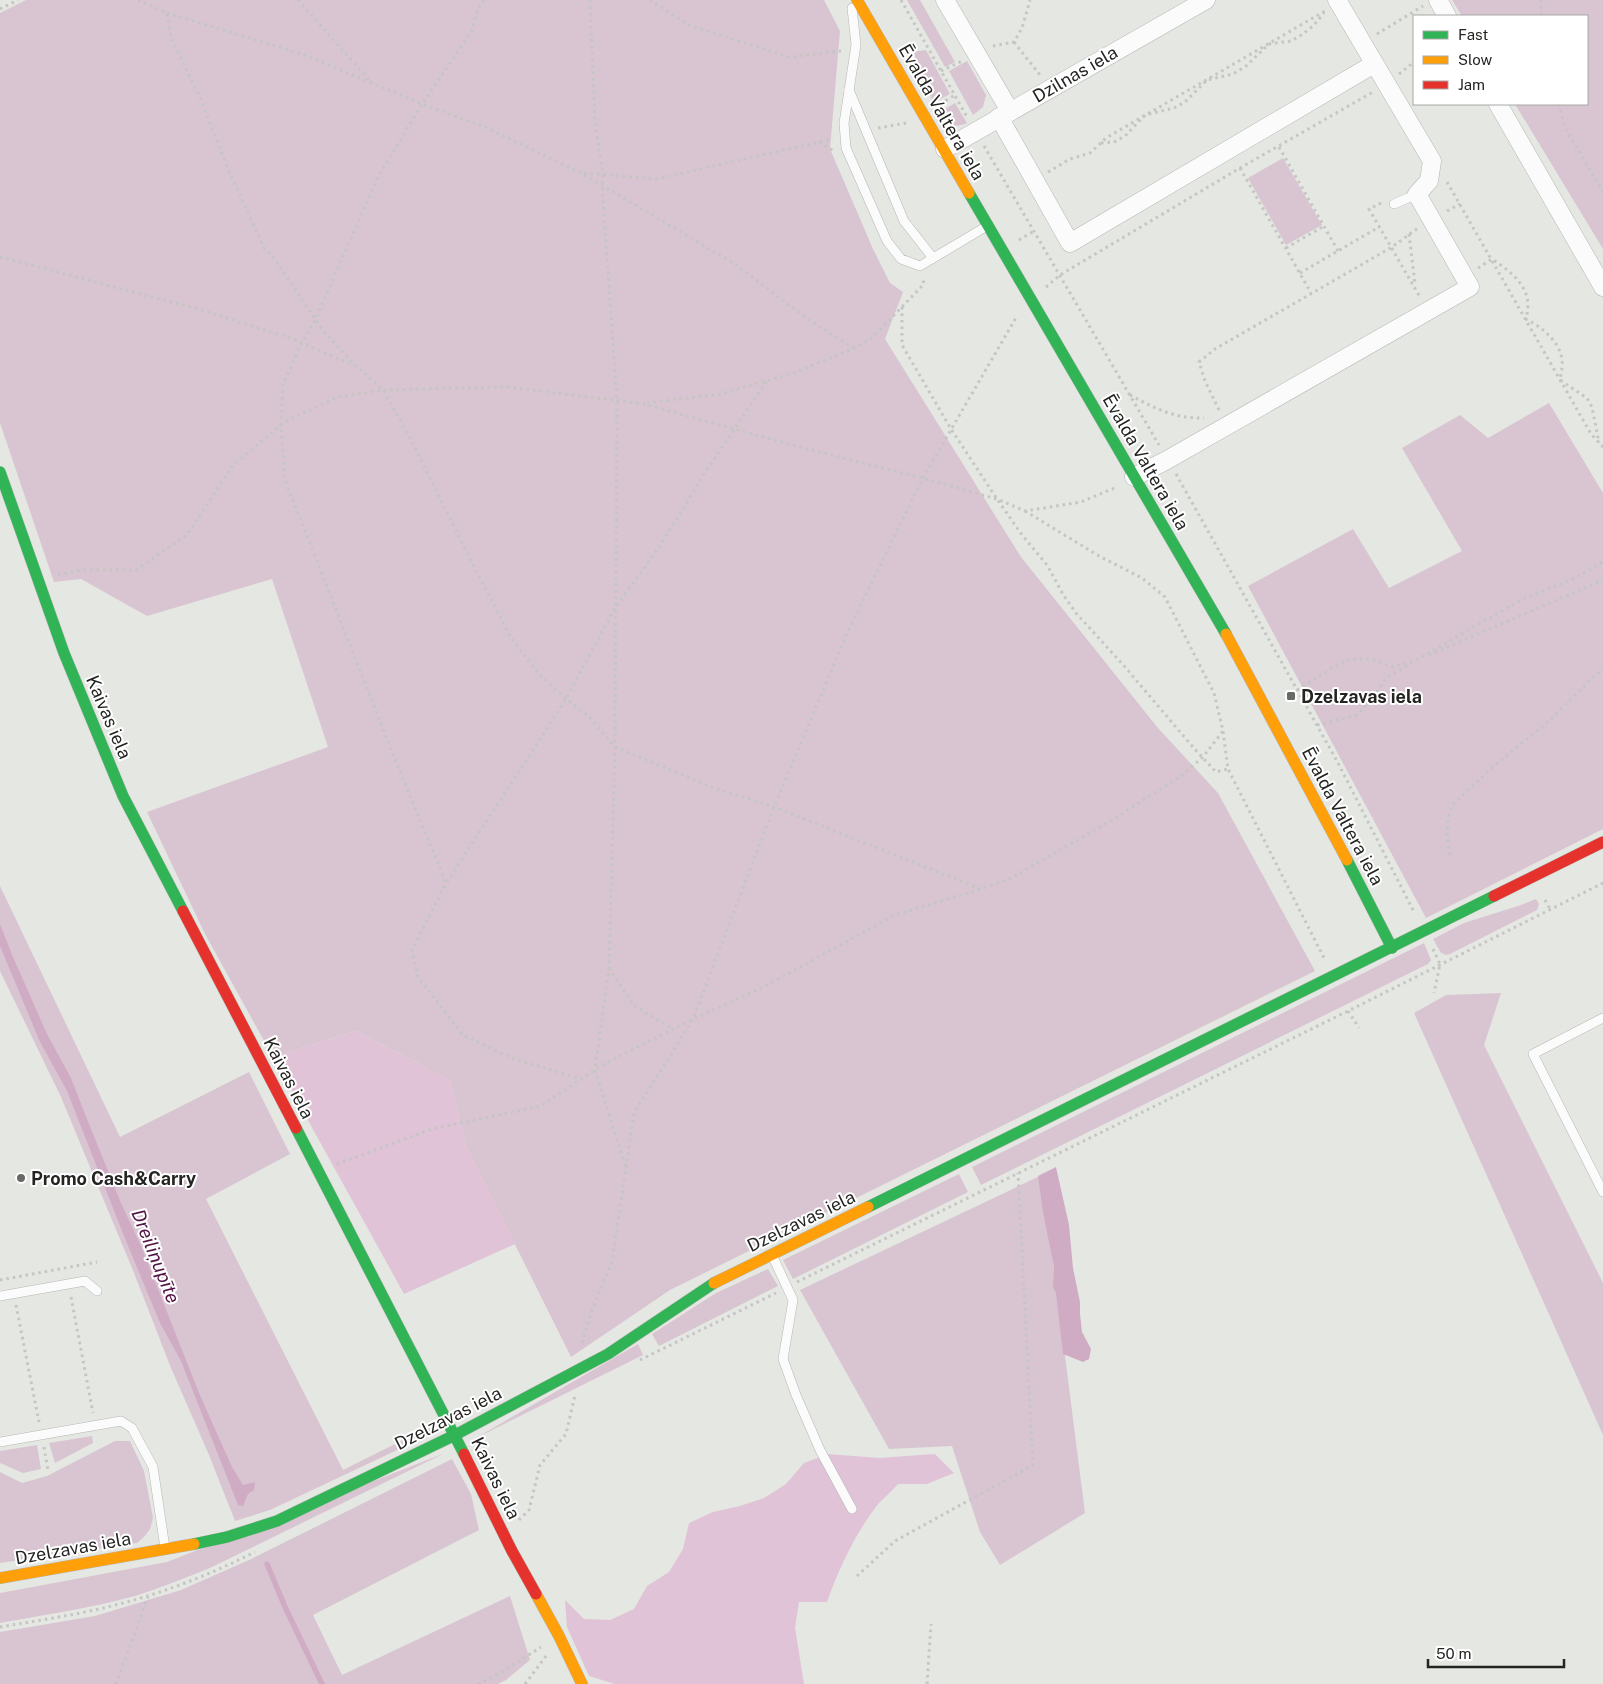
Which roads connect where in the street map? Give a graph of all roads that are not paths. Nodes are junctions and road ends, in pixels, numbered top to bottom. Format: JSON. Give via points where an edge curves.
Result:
{"nodes":[{"id":1,"x":851,"y":0,"type":"edge"},
{"id":2,"x":857,"y":0,"type":"edge"},
{"id":3,"x":945,"y":0,"type":"edge"},
{"id":4,"x":1206,"y":0,"type":"edge"},
{"id":5,"x":1432,"y":2,"type":"edge"},
{"id":6,"x":1335,"y":6,"type":"edge"},
{"id":7,"x":1446,"y":15,"type":"edge"},
{"id":8,"x":1374,"y":64,"type":"junction"},
{"id":9,"x":850,"y":90,"type":"junction"},
{"id":10,"x":1499,"y":105,"type":"edge"},
{"id":11,"x":1004,"y":114,"type":"junction"},
{"id":12,"x":945,"y":149,"type":"junction"},
{"id":13,"x":1417,"y":194,"type":"junction"},
{"id":14,"x":1394,"y":204,"type":"road end"},
{"id":15,"x":987,"y":226,"type":"junction"},
{"id":16,"x":932,"y":258,"type":"junction"},
{"id":17,"x":1603,"y":287,"type":"edge"},
{"id":18,"x":0,"y":472,"type":"edge"},
{"id":19,"x":1134,"y":477,"type":"junction"},
{"id":20,"x":1603,"y":842,"type":"edge"},
{"id":21,"x":1392,"y":948,"type":"junction"},
{"id":22,"x":1603,"y":1018,"type":"edge"},
{"id":23,"x":1603,"y":1192,"type":"edge"},
{"id":24,"x":772,"y":1255,"type":"junction"},
{"id":25,"x":98,"y":1291,"type":"dead end"},
{"id":26,"x":0,"y":1296,"type":"edge"},
{"id":27,"x":455,"y":1435,"type":"junction"},
{"id":28,"x":0,"y":1442,"type":"edge"},
{"id":29,"x":852,"y":1509,"type":"dead end"},
{"id":30,"x":165,"y":1550,"type":"junction"},
{"id":31,"x":0,"y":1578,"type":"edge"},
{"id":32,"x":582,"y":1684,"type":"edge"}],
"edges":[{"from":1,"to":9,"type":"lane","via":[[856,45]]},
{"from":2,"to":12,"type":"street","name":"Ēvalda Valtera iela"},
{"from":3,"to":11,"type":"street"},
{"from":4,"to":11,"type":"street","name":"Dzilnas iela"},
{"from":5,"to":7,"type":"street"},
{"from":6,"to":8,"type":"street"},
{"from":8,"to":11,"type":"street","via":[[1070,243]]},
{"from":8,"to":13,"type":"street","via":[[1432,162],[1429,181]]},
{"from":9,"to":16,"type":"lane","via":[[904,221]]},
{"from":9,"to":16,"type":"lane","via":[[844,123],[846,148],[887,241],[901,259],[920,266]]},
{"from":10,"to":17,"type":"street"},
{"from":11,"to":12,"type":"street","name":"Dzilnas iela"},
{"from":12,"to":15,"type":"street","name":"Ēvalda Valtera iela"},
{"from":13,"to":14,"type":"lane"},
{"from":13,"to":19,"type":"street","via":[[1470,287]]},
{"from":15,"to":16,"type":"lane"},
{"from":15,"to":19,"type":"street","name":"Ēvalda Valtera iela"},
{"from":18,"to":27,"type":"street","name":"Kaivas iela","via":[[64,653],[123,796]]},
{"from":19,"to":21,"type":"street","name":"Ēvalda Valtera iela","via":[[1320,807]]},
{"from":20,"to":21,"type":"street","name":"Dzelzavas iela"},
{"from":21,"to":24,"type":"street","name":"Dzelzavas iela"},
{"from":22,"to":23,"type":"lane","via":[[1533,1054]]},
{"from":24,"to":27,"type":"street","name":"Dzelzavas iela","via":[[706,1287],[608,1354]]},
{"from":24,"to":29,"type":"lane","via":[[793,1300],[783,1359],[820,1450]]},
{"from":25,"to":26,"type":"lane","via":[[86,1281]]},
{"from":27,"to":30,"type":"street","name":"Dzelzavas iela","via":[[277,1521],[227,1537]]},
{"from":27,"to":32,"type":"street","name":"Kaivas iela"},
{"from":28,"to":30,"type":"lane","via":[[121,1421],[132,1428],[153,1467]]},
{"from":30,"to":31,"type":"street","name":"Dzelzavas iela"}]}
